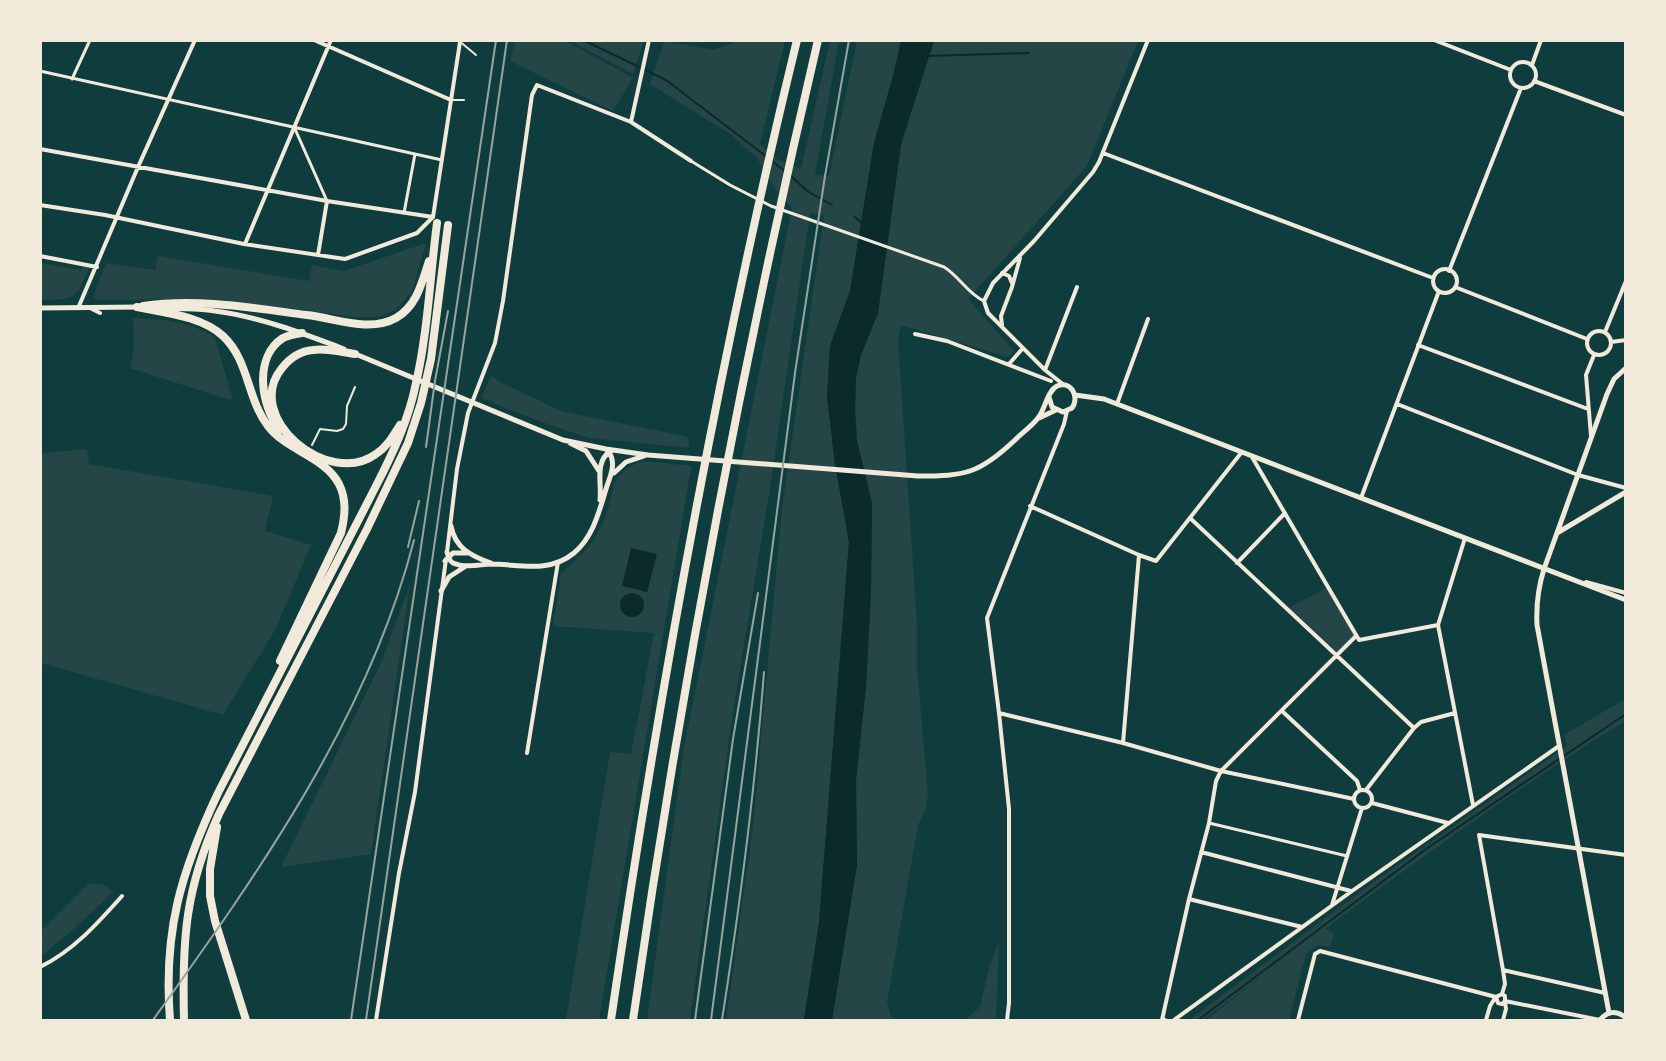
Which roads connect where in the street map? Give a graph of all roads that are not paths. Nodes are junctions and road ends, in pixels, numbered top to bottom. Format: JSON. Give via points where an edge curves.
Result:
{"nodes":[{"id":1,"x":90,"y":40,"type":"edge"},
{"id":2,"x":195,"y":40,"type":"edge"},
{"id":3,"x":314,"y":40,"type":"edge"},
{"id":4,"x":331,"y":40,"type":"edge"},
{"id":5,"x":796,"y":40,"type":"edge"},
{"id":6,"x":818,"y":40,"type":"edge"},
{"id":7,"x":1148,"y":40,"type":"edge"},
{"id":8,"x":1434,"y":40,"type":"edge"},
{"id":9,"x":1541,"y":40,"type":"edge"},
{"id":10,"x":459,"y":41,"type":"edge"},
{"id":11,"x":649,"y":41,"type":"edge"},
{"id":12,"x":329,"y":47,"type":"junction"},
{"id":13,"x":476,"y":56,"type":"dead end"},
{"id":14,"x":1532,"y":65,"type":"junction"},
{"id":15,"x":1511,"y":70,"type":"junction"},
{"id":16,"x":40,"y":71,"type":"edge"},
{"id":17,"x":72,"y":79,"type":"junction"},
{"id":18,"x":1534,"y":81,"type":"junction"},
{"id":19,"x":1521,"y":88,"type":"junction"},
{"id":20,"x":170,"y":99,"type":"junction"},
{"id":21,"x":451,"y":100,"type":"junction"},
{"id":22,"x":464,"y":100,"type":"dead end"},
{"id":23,"x":1626,"y":115,"type":"edge"},
{"id":24,"x":630,"y":122,"type":"junction"},
{"id":25,"x":295,"y":129,"type":"junction"},
{"id":26,"x":40,"y":149,"type":"edge"},
{"id":27,"x":1103,"y":153,"type":"junction"},
{"id":28,"x":415,"y":154,"type":"junction"},
{"id":29,"x":442,"y":160,"type":"junction"},
{"id":30,"x":691,"y":161,"type":"joint"},
{"id":31,"x":138,"y":167,"type":"junction"},
{"id":32,"x":267,"y":189,"type":"junction"},
{"id":33,"x":327,"y":201,"type":"junction"},
{"id":34,"x":40,"y":205,"type":"edge"},
{"id":35,"x":405,"y":213,"type":"junction"},
{"id":36,"x":116,"y":218,"type":"junction"},
{"id":37,"x":435,"y":220,"type":"junction"},
{"id":38,"x":448,"y":225,"type":"dead end"},
{"id":39,"x":244,"y":244,"type":"junction"},
{"id":40,"x":434,"y":245,"type":"junction"},
{"id":41,"x":318,"y":255,"type":"junction"},
{"id":42,"x":1021,"y":255,"type":"junction"},
{"id":43,"x":40,"y":256,"type":"edge"},
{"id":44,"x":97,"y":267,"type":"junction"},
{"id":45,"x":1449,"y":271,"type":"junction"},
{"id":46,"x":1002,"y":273,"type":"junction"},
{"id":47,"x":1433,"y":278,"type":"junction"},
{"id":48,"x":1626,"y":281,"type":"edge"},
{"id":49,"x":1012,"y":287,"type":"junction"},
{"id":50,"x":1077,"y":287,"type":"dead end"},
{"id":51,"x":1455,"y":287,"type":"junction"},
{"id":52,"x":1438,"y":291,"type":"junction"},
{"id":53,"x":984,"y":301,"type":"junction"},
{"id":54,"x":79,"y":306,"type":"junction"},
{"id":55,"x":137,"y":307,"type":"junction"},
{"id":56,"x":40,"y":308,"type":"edge"},
{"id":57,"x":100,"y":313,"type":"dead end"},
{"id":58,"x":1148,"y":319,"type":"dead end"},
{"id":59,"x":1002,"y":326,"type":"junction"},
{"id":60,"x":1605,"y":332,"type":"junction"},
{"id":61,"x":302,"y":333,"type":"junction"},
{"id":62,"x":915,"y":334,"type":"dead end"},
{"id":63,"x":1587,"y":339,"type":"junction"},
{"id":64,"x":1626,"y":340,"type":"edge"},
{"id":65,"x":1611,"y":342,"type":"junction"},
{"id":66,"x":1418,"y":345,"type":"junction"},
{"id":67,"x":1023,"y":348,"type":"junction"},
{"id":68,"x":355,"y":354,"type":"junction"},
{"id":69,"x":1593,"y":355,"type":"junction"},
{"id":70,"x":1009,"y":364,"type":"junction"},
{"id":71,"x":1626,"y":368,"type":"edge"},
{"id":72,"x":1045,"y":370,"type":"junction"},
{"id":73,"x":1051,"y":381,"type":"junction"},
{"id":74,"x":1065,"y":385,"type":"junction"},
{"id":75,"x":355,"y":387,"type":"dead end"},
{"id":76,"x":1054,"y":387,"type":"junction"},
{"id":77,"x":1075,"y":395,"type":"junction"},
{"id":78,"x":1049,"y":397,"type":"junction"},
{"id":79,"x":1397,"y":404,"type":"junction"},
{"id":80,"x":1117,"y":405,"type":"junction"},
{"id":81,"x":1588,"y":409,"type":"junction"},
{"id":82,"x":1056,"y":410,"type":"junction"},
{"id":83,"x":1067,"y":411,"type":"junction"},
{"id":84,"x":408,"y":412,"type":"junction"},
{"id":85,"x":1038,"y":418,"type":"junction"},
{"id":86,"x":1591,"y":437,"type":"junction"},
{"id":87,"x":563,"y":440,"type":"junction"},
{"id":88,"x":312,"y":445,"type":"dead end"},
{"id":89,"x":609,"y":450,"type":"junction"},
{"id":90,"x":299,"y":451,"type":"junction"},
{"id":91,"x":1240,"y":453,"type":"junction"},
{"id":92,"x":648,"y":455,"type":"junction"},
{"id":93,"x":1252,"y":457,"type":"junction"},
{"id":94,"x":600,"y":475,"type":"junction"},
{"id":95,"x":1578,"y":475,"type":"junction"},
{"id":96,"x":611,"y":476,"type":"junction"},
{"id":97,"x":1626,"y":490,"type":"edge"},
{"id":98,"x":1361,"y":498,"type":"junction"},
{"id":99,"x":1030,"y":507,"type":"junction"},
{"id":100,"x":1285,"y":513,"type":"junction"},
{"id":101,"x":598,"y":517,"type":"junction"},
{"id":102,"x":1190,"y":518,"type":"junction"},
{"id":103,"x":451,"y":526,"type":"junction"},
{"id":104,"x":1557,"y":533,"type":"junction"},
{"id":105,"x":1465,"y":538,"type":"junction"},
{"id":106,"x":468,"y":554,"type":"junction"},
{"id":107,"x":1139,"y":555,"type":"junction"},
{"id":108,"x":447,"y":557,"type":"junction"},
{"id":109,"x":558,"y":562,"type":"junction"},
{"id":110,"x":1237,"y":563,"type":"junction"},
{"id":111,"x":495,"y":564,"type":"junction"},
{"id":112,"x":470,"y":566,"type":"junction"},
{"id":113,"x":1544,"y":569,"type":"junction"},
{"id":114,"x":1571,"y":578,"type":"junction"},
{"id":115,"x":441,"y":591,"type":"junction"},
{"id":116,"x":1626,"y":593,"type":"edge"},
{"id":117,"x":1626,"y":600,"type":"edge"},
{"id":118,"x":1438,"y":625,"type":"junction"},
{"id":119,"x":1357,"y":638,"type":"junction"},
{"id":120,"x":1337,"y":656,"type":"junction"},
{"id":121,"x":1282,"y":711,"type":"junction"},
{"id":122,"x":999,"y":713,"type":"junction"},
{"id":123,"x":1455,"y":713,"type":"junction"},
{"id":124,"x":1414,"y":728,"type":"junction"},
{"id":125,"x":250,"y":729,"type":"junction"},
{"id":126,"x":1123,"y":744,"type":"junction"},
{"id":127,"x":1560,"y":748,"type":"junction"},
{"id":128,"x":527,"y":753,"type":"dead end"},
{"id":129,"x":1221,"y":771,"type":"junction"},
{"id":130,"x":1360,"y":790,"type":"junction"},
{"id":131,"x":1366,"y":790,"type":"junction"},
{"id":132,"x":1354,"y":799,"type":"junction"},
{"id":133,"x":1372,"y":803,"type":"junction"},
{"id":134,"x":1473,"y":805,"type":"junction"},
{"id":135,"x":1362,"y":808,"type":"junction"},
{"id":136,"x":219,"y":814,"type":"junction"},
{"id":137,"x":1448,"y":823,"type":"junction"},
{"id":138,"x":1209,"y":824,"type":"junction"},
{"id":139,"x":1580,"y":849,"type":"junction"},
{"id":140,"x":1201,"y":852,"type":"junction"},
{"id":141,"x":1626,"y":855,"type":"edge"},
{"id":142,"x":1348,"y":856,"type":"junction"},
{"id":143,"x":1338,"y":887,"type":"junction"},
{"id":144,"x":1352,"y":891,"type":"junction"},
{"id":145,"x":122,"y":896,"type":"dead end"},
{"id":146,"x":1189,"y":899,"type":"junction"},
{"id":147,"x":1332,"y":906,"type":"junction"},
{"id":148,"x":1302,"y":927,"type":"junction"},
{"id":149,"x":40,"y":967,"type":"edge"},
{"id":150,"x":1503,"y":970,"type":"junction"},
{"id":151,"x":1607,"y":993,"type":"junction"},
{"id":152,"x":168,"y":994,"type":"junction"},
{"id":153,"x":1502,"y":994,"type":"junction"},
{"id":154,"x":1496,"y":997,"type":"junction"},
{"id":155,"x":1505,"y":1001,"type":"junction"},
{"id":156,"x":1609,"y":1013,"type":"junction"},
{"id":157,"x":1626,"y":1018,"type":"edge"},
{"id":158,"x":164,"y":1020,"type":"edge"},
{"id":159,"x":170,"y":1020,"type":"edge"},
{"id":160,"x":184,"y":1020,"type":"edge"},
{"id":161,"x":246,"y":1020,"type":"edge"},
{"id":162,"x":376,"y":1020,"type":"edge"},
{"id":163,"x":611,"y":1020,"type":"edge"},
{"id":164,"x":633,"y":1020,"type":"edge"},
{"id":165,"x":1007,"y":1020,"type":"edge"},
{"id":166,"x":1163,"y":1020,"type":"edge"},
{"id":167,"x":1174,"y":1020,"type":"edge"},
{"id":168,"x":1298,"y":1020,"type":"edge"},
{"id":169,"x":1486,"y":1020,"type":"edge"},
{"id":170,"x":1503,"y":1020,"type":"edge"},
{"id":171,"x":1600,"y":1020,"type":"edge"}],
"edges":[{"from":1,"to":17,"type":"street"},
{"from":2,"to":20,"type":"street"},
{"from":3,"to":12,"type":"street"},
{"from":4,"to":12,"type":"street"},
{"from":5,"to":163,"type":"highway","via":[[676,617]]},
{"from":6,"to":164,"type":"highway","via":[[724,475],[656,859]]},
{"from":7,"to":27,"type":"street"},
{"from":8,"to":15,"type":"street"},
{"from":9,"to":14,"type":"street"},
{"from":10,"to":13,"type":"lane"},
{"from":10,"to":21,"type":"street"},
{"from":11,"to":24,"type":"street"},
{"from":12,"to":21,"type":"street"},
{"from":12,"to":25,"type":"street"},
{"from":14,"to":15,"type":"street","via":[[1521,62]]},
{"from":14,"to":18,"type":"street"},
{"from":15,"to":19,"type":"street","via":[[1512,82]]},
{"from":16,"to":17,"type":"street"},
{"from":17,"to":20,"type":"street"},
{"from":18,"to":19,"type":"street"},
{"from":18,"to":23,"type":"street"},
{"from":19,"to":45,"type":"street"},
{"from":20,"to":25,"type":"street"},
{"from":20,"to":31,"type":"street"},
{"from":21,"to":22,"type":"lane"},
{"from":21,"to":29,"type":"street"},
{"from":24,"to":30,"type":"street"},
{"from":24,"to":103,"type":"street","via":[[537,85],[532,95],[497,333],[468,413]]},
{"from":25,"to":28,"type":"street"},
{"from":25,"to":32,"type":"street"},
{"from":25,"to":33,"type":"street"},
{"from":26,"to":31,"type":"street"},
{"from":27,"to":42,"type":"street","via":[[1093,172]]},
{"from":27,"to":47,"type":"street"},
{"from":28,"to":29,"type":"street"},
{"from":28,"to":35,"type":"street"},
{"from":29,"to":37,"type":"street"},
{"from":30,"to":53,"type":"street","via":[[771,206],[950,270]]},
{"from":31,"to":32,"type":"street"},
{"from":31,"to":36,"type":"street"},
{"from":32,"to":33,"type":"street"},
{"from":32,"to":39,"type":"street"},
{"from":33,"to":35,"type":"street"},
{"from":33,"to":41,"type":"street"},
{"from":34,"to":36,"type":"street"},
{"from":35,"to":37,"type":"street"},
{"from":36,"to":39,"type":"street"},
{"from":36,"to":44,"type":"street"},
{"from":37,"to":40,"type":"highway"},
{"from":37,"to":41,"type":"street","via":[[417,233],[345,259]]},
{"from":38,"to":136,"type":"highway","via":[[431,359],[421,403],[399,464]]},
{"from":39,"to":41,"type":"street"},
{"from":40,"to":55,"type":"highway","via":[[414,302],[402,314],[383,323],[363,325],[232,306],[165,303]]},
{"from":40,"to":84,"type":"highway","via":[[422,349]]},
{"from":42,"to":46,"type":"street"},
{"from":42,"to":49,"type":"street"},
{"from":43,"to":44,"type":"street"},
{"from":44,"to":54,"type":"street"},
{"from":45,"to":47,"type":"street","via":[[1440,271]]},
{"from":45,"to":51,"type":"street","via":[[1455,277]]},
{"from":46,"to":49,"type":"street","via":[[1009,276]]},
{"from":46,"to":53,"type":"street"},
{"from":47,"to":52,"type":"street"},
{"from":48,"to":60,"type":"street"},
{"from":49,"to":59,"type":"street","via":[[1001,316]]},
{"from":50,"to":72,"type":"street"},
{"from":51,"to":52,"type":"street","via":[[1449,292]]},
{"from":51,"to":63,"type":"street"},
{"from":52,"to":66,"type":"street"},
{"from":53,"to":59,"type":"street","via":[[988,313]]},
{"from":54,"to":55,"type":"street"},
{"from":54,"to":56,"type":"street"},
{"from":54,"to":57,"type":"street"},
{"from":55,"to":61,"type":"street","via":[[214,311]]},
{"from":55,"to":90,"type":"highway","via":[[206,324],[224,337],[241,362],[264,420],[284,443]]},
{"from":58,"to":80,"type":"street"},
{"from":59,"to":67,"type":"street"},
{"from":60,"to":63,"type":"street","via":[[1594,332]]},
{"from":60,"to":65,"type":"street"},
{"from":61,"to":68,"type":"street"},
{"from":61,"to":90,"type":"highway","via":[[283,338],[273,348],[263,379],[265,403],[272,419]]},
{"from":62,"to":70,"type":"street","via":[[947,341]]},
{"from":63,"to":69,"type":"street","via":[[1587,348]]},
{"from":64,"to":65,"type":"street"},
{"from":65,"to":69,"type":"street","via":[[1606,353]]},
{"from":66,"to":79,"type":"street"},
{"from":66,"to":81,"type":"street"},
{"from":67,"to":70,"type":"street"},
{"from":67,"to":72,"type":"street"},
{"from":68,"to":84,"type":"highway","via":[[305,351],[280,370],[272,398],[279,422],[295,441],[321,458],[360,462],[384,448]]},
{"from":68,"to":87,"type":"street"},
{"from":69,"to":81,"type":"street","via":[[1586,375]]},
{"from":70,"to":73,"type":"street"},
{"from":71,"to":86,"type":"street","via":[[1611,385]]},
{"from":72,"to":73,"type":"street"},
{"from":72,"to":74,"type":"street"},
{"from":73,"to":76,"type":"street"},
{"from":74,"to":76,"type":"street"},
{"from":74,"to":77,"type":"street"},
{"from":75,"to":88,"type":"lane","via":[[343,429],[320,429]]},
{"from":76,"to":78,"type":"street"},
{"from":77,"to":80,"type":"street"},
{"from":77,"to":83,"type":"street","via":[[1074,404]]},
{"from":78,"to":82,"type":"street"},
{"from":78,"to":85,"type":"street"},
{"from":79,"to":95,"type":"street"},
{"from":79,"to":98,"type":"street"},
{"from":80,"to":91,"type":"street"},
{"from":81,"to":86,"type":"street"},
{"from":82,"to":83,"type":"street"},
{"from":82,"to":85,"type":"street"},
{"from":83,"to":99,"type":"street"},
{"from":84,"to":125,"type":"highway","via":[[384,472]]},
{"from":85,"to":92,"type":"street","via":[[998,456],[981,468],[958,475],[918,476]]},
{"from":86,"to":95,"type":"street"},
{"from":87,"to":89,"type":"street"},
{"from":87,"to":94,"type":"street","via":[[586,451]]},
{"from":89,"to":92,"type":"street"},
{"from":89,"to":94,"type":"street","via":[[601,462]]},
{"from":89,"to":96,"type":"street"},
{"from":90,"to":125,"type":"highway","via":[[336,480],[345,502],[344,522]]},
{"from":91,"to":93,"type":"street"},
{"from":91,"to":102,"type":"street"},
{"from":92,"to":96,"type":"street","via":[[626,462]]},
{"from":93,"to":98,"type":"street"},
{"from":93,"to":100,"type":"street"},
{"from":94,"to":101,"type":"street"},
{"from":95,"to":97,"type":"street"},
{"from":95,"to":104,"type":"street"},
{"from":96,"to":101,"type":"street"},
{"from":97,"to":104,"type":"street"},
{"from":98,"to":105,"type":"street"},
{"from":99,"to":107,"type":"street"},
{"from":99,"to":122,"type":"street","via":[[987,618]]},
{"from":100,"to":110,"type":"street"},
{"from":100,"to":119,"type":"street"},
{"from":101,"to":109,"type":"street","via":[[580,547]]},
{"from":102,"to":107,"type":"street","via":[[1156,561]]},
{"from":102,"to":110,"type":"street"},
{"from":103,"to":106,"type":"street","via":[[457,542]]},
{"from":103,"to":108,"type":"street"},
{"from":104,"to":113,"type":"street"},
{"from":105,"to":113,"type":"street"},
{"from":105,"to":118,"type":"street"},
{"from":106,"to":108,"type":"street","via":[[456,552]]},
{"from":106,"to":111,"type":"street"},
{"from":107,"to":126,"type":"street"},
{"from":108,"to":112,"type":"street","via":[[453,563]]},
{"from":108,"to":115,"type":"street"},
{"from":109,"to":111,"type":"street","via":[[535,567]]},
{"from":109,"to":128,"type":"street"},
{"from":110,"to":120,"type":"street"},
{"from":111,"to":112,"type":"street"},
{"from":112,"to":115,"type":"street","via":[[449,577]]},
{"from":113,"to":114,"type":"street"},
{"from":113,"to":127,"type":"street","via":[[1538,587],[1537,625]]},
{"from":114,"to":116,"type":"street"},
{"from":114,"to":117,"type":"street"},
{"from":115,"to":162,"type":"street","via":[[415,792]]},
{"from":118,"to":119,"type":"street"},
{"from":118,"to":123,"type":"street"},
{"from":119,"to":120,"type":"street"},
{"from":120,"to":121,"type":"street"},
{"from":120,"to":124,"type":"street"},
{"from":121,"to":129,"type":"street"},
{"from":121,"to":130,"type":"street","via":[[1356,781]]},
{"from":122,"to":126,"type":"street"},
{"from":122,"to":165,"type":"street","via":[[1009,809]]},
{"from":123,"to":124,"type":"street","via":[[1421,722]]},
{"from":123,"to":134,"type":"street"},
{"from":124,"to":131,"type":"street"},
{"from":125,"to":152,"type":"highway","via":[[183,875],[171,933]]},
{"from":126,"to":129,"type":"street"},
{"from":127,"to":134,"type":"street"},
{"from":127,"to":139,"type":"street"},
{"from":129,"to":132,"type":"street"},
{"from":129,"to":138,"type":"street"},
{"from":130,"to":131,"type":"street"},
{"from":130,"to":132,"type":"street"},
{"from":131,"to":133,"type":"street"},
{"from":132,"to":135,"type":"street"},
{"from":133,"to":135,"type":"street"},
{"from":133,"to":137,"type":"street"},
{"from":134,"to":137,"type":"street"},
{"from":135,"to":142,"type":"street"},
{"from":136,"to":160,"type":"highway","via":[[199,862],[187,915]]},
{"from":136,"to":161,"type":"highway","via":[[210,896]]},
{"from":137,"to":144,"type":"street"},
{"from":138,"to":140,"type":"street"},
{"from":138,"to":142,"type":"street"},
{"from":139,"to":141,"type":"street"},
{"from":139,"to":150,"type":"street","via":[[1479,835]]},
{"from":139,"to":151,"type":"street"},
{"from":140,"to":143,"type":"street"},
{"from":140,"to":146,"type":"street"},
{"from":142,"to":143,"type":"street"},
{"from":143,"to":144,"type":"street"},
{"from":143,"to":147,"type":"street"},
{"from":144,"to":147,"type":"street"},
{"from":145,"to":149,"type":"street","via":[[91,931]]},
{"from":146,"to":148,"type":"street"},
{"from":146,"to":166,"type":"street"},
{"from":147,"to":148,"type":"street"},
{"from":148,"to":167,"type":"street"},
{"from":150,"to":151,"type":"street"},
{"from":150,"to":153,"type":"street"},
{"from":151,"to":156,"type":"street"},
{"from":152,"to":158,"type":"highway"},
{"from":152,"to":159,"type":"highway"},
{"from":153,"to":154,"type":"street"},
{"from":153,"to":155,"type":"street"},
{"from":154,"to":155,"type":"street","via":[[1500,1004]]},
{"from":154,"to":168,"type":"street","via":[[1320,951]]},
{"from":154,"to":169,"type":"street"},
{"from":155,"to":170,"type":"street"},
{"from":155,"to":171,"type":"street"},
{"from":156,"to":157,"type":"street","via":[[1617,1012]]},
{"from":156,"to":171,"type":"street"}]}
